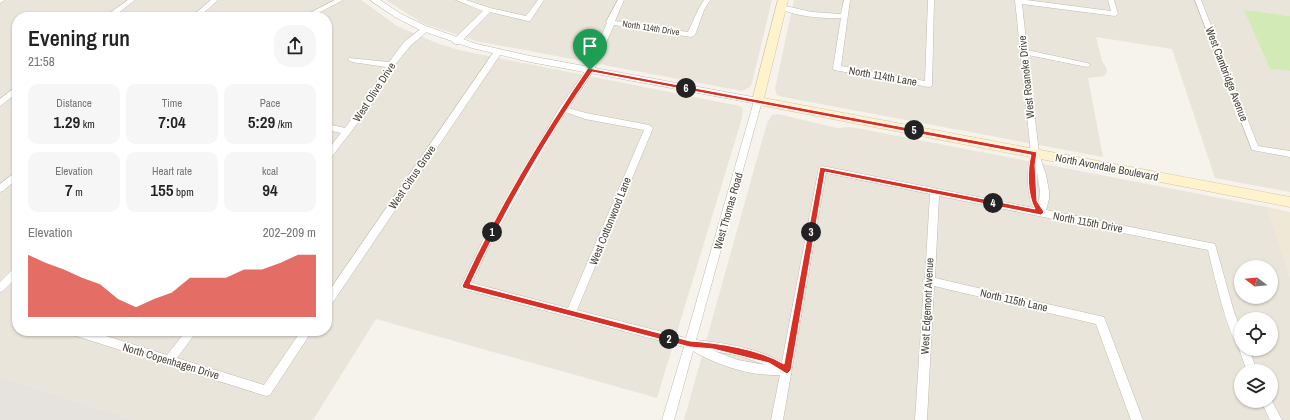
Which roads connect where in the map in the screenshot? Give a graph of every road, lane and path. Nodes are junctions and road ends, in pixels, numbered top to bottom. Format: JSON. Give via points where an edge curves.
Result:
{"nodes":[{"id":1,"x":132,"y":0,"type":"edge"},
{"id":2,"x":215,"y":0,"type":"edge"},
{"id":3,"x":340,"y":0,"type":"edge"},
{"id":4,"x":374,"y":0,"type":"edge"},
{"id":5,"x":459,"y":0,"type":"edge"},
{"id":6,"x":541,"y":0,"type":"edge"},
{"id":7,"x":621,"y":0,"type":"edge"},
{"id":8,"x":707,"y":0,"type":"edge"},
{"id":9,"x":847,"y":0,"type":"edge"},
{"id":10,"x":931,"y":0,"type":"edge"},
{"id":11,"x":1018,"y":0,"type":"edge"},
{"id":12,"x":1111,"y":0,"type":"edge"},
{"id":13,"x":1198,"y":0,"type":"edge"},
{"id":14,"x":782,"y":3,"type":"edge"},
{"id":15,"x":488,"y":10,"type":"junction"},
{"id":16,"x":115,"y":12,"type":"edge"},
{"id":17,"x":201,"y":12,"type":"edge"},
{"id":18,"x":316,"y":12,"type":"edge"},
{"id":19,"x":844,"y":16,"type":"junction"},
{"id":20,"x":610,"y":22,"type":"junction"},
{"id":21,"x":425,"y":30,"type":"junction"},
{"id":22,"x":456,"y":42,"type":"junction"},
{"id":23,"x":498,"y":52,"type":"junction"},
{"id":24,"x":1024,"y":52,"type":"junction"},
{"id":25,"x":352,"y":60,"type":"dead end"},
{"id":26,"x":391,"y":65,"type":"junction"},
{"id":27,"x":1087,"y":65,"type":"dead end"},
{"id":28,"x":590,"y":70,"type":"junction"},
{"id":29,"x":12,"y":92,"type":"edge"},
{"id":30,"x":758,"y":101,"type":"junction"},
{"id":31,"x":0,"y":103,"type":"edge"},
{"id":32,"x":563,"y":109,"type":"junction"},
{"id":33,"x":332,"y":128,"type":"edge"},
{"id":34,"x":347,"y":131,"type":"junction"},
{"id":35,"x":332,"y":150,"type":"edge"},
{"id":36,"x":1035,"y":154,"type":"junction"},
{"id":37,"x":1290,"y":154,"type":"edge"},
{"id":38,"x":12,"y":179,"type":"edge"},
{"id":39,"x":0,"y":190,"type":"edge"},
{"id":40,"x":935,"y":192,"type":"junction"},
{"id":41,"x":1290,"y":202,"type":"edge"},
{"id":42,"x":1041,"y":212,"type":"junction"},
{"id":43,"x":12,"y":276,"type":"edge"},
{"id":44,"x":928,"y":281,"type":"junction"},
{"id":45,"x":0,"y":288,"type":"edge"},
{"id":46,"x":332,"y":295,"type":"edge"},
{"id":47,"x":572,"y":314,"type":"junction"},
{"id":48,"x":1234,"y":325,"type":"edge"},
{"id":49,"x":91,"y":336,"type":"edge"},
{"id":50,"x":188,"y":336,"type":"edge"},
{"id":51,"x":304,"y":336,"type":"edge"},
{"id":52,"x":690,"y":344,"type":"junction"},
{"id":53,"x":169,"y":361,"type":"junction"},
{"id":54,"x":787,"y":370,"type":"junction"},
{"id":55,"x":1270,"y":408,"type":"edge"},
{"id":56,"x":668,"y":420,"type":"edge"},
{"id":57,"x":777,"y":420,"type":"edge"},
{"id":58,"x":921,"y":420,"type":"edge"},
{"id":59,"x":1137,"y":420,"type":"edge"},
{"id":60,"x":1276,"y":420,"type":"edge"}],
"edges":[{"from":1,"to":16,"type":"street"},
{"from":2,"to":17,"type":"street"},
{"from":3,"to":18,"type":"street"},
{"from":4,"to":21,"type":"street","via":[[402,19]]},
{"from":5,"to":15,"type":"street"},
{"from":6,"to":15,"type":"street","via":[[528,19]]},
{"from":7,"to":20,"type":"street"},
{"from":8,"to":20,"type":"street","name":"North 114th Drive","via":[[691,35]]},
{"from":9,"to":19,"type":"street"},
{"from":10,"to":19,"type":"street","name":"North 114th Lane","via":[[929,84],[837,68]]},
{"from":11,"to":12,"type":"street","via":[[1115,14]]},
{"from":11,"to":24,"type":"street","name":"West Roanoke Drive"},
{"from":13,"to":37,"type":"street","name":"West Cambridge Avenue","via":[[1256,148]]},
{"from":14,"to":19,"type":"street","via":[[803,13],[830,17]]},
{"from":14,"to":30,"type":"main road","name":"West Thomas Road"},
{"from":15,"to":22,"type":"street"},
{"from":20,"to":28,"type":"street"},
{"from":21,"to":22,"type":"street"},
{"from":21,"to":26,"type":"street","name":"West Olive Drive","via":[[408,43]]},
{"from":22,"to":23,"type":"street"},
{"from":23,"to":28,"type":"street"},
{"from":23,"to":46,"type":"street","name":"West Citrus Grove"},
{"from":24,"to":27,"type":"street"},
{"from":24,"to":36,"type":"street","name":"West Roanoke Drive"},
{"from":25,"to":26,"type":"street"},
{"from":26,"to":34,"type":"street","name":"West Olive Drive","via":[[367,106]]},
{"from":28,"to":30,"type":"street"},
{"from":28,"to":32,"type":"street"},
{"from":29,"to":31,"type":"street"},
{"from":30,"to":36,"type":"main road","name":"North Avondale Boulevard"},
{"from":30,"to":52,"type":"street","name":"West Thomas Road"},
{"from":32,"to":47,"type":"street","name":"West Cottonwood Lane","via":[[585,116],[649,128]]},
{"from":32,"to":47,"type":"street","via":[[485,245],[466,286]]},
{"from":33,"to":34,"type":"street"},
{"from":34,"to":35,"type":"street","name":"West Olive Drive"},
{"from":36,"to":41,"type":"main road","name":"North Avondale Boulevard"},
{"from":36,"to":42,"type":"street","name":"West Roanoke Drive","via":[[1032,165],[1034,201]]},
{"from":38,"to":39,"type":"street"},
{"from":40,"to":42,"type":"street","name":"North 115th Drive"},
{"from":40,"to":44,"type":"street","name":"West Edgemont Avenue"},
{"from":40,"to":54,"type":"street","name":"North 115th Drive","via":[[822,169]]},
{"from":42,"to":48,"type":"street","name":"North 115th Drive","via":[[1212,247]]},
{"from":43,"to":45,"type":"street"},
{"from":44,"to":58,"type":"street","name":"West Edgemont Avenue"},
{"from":44,"to":59,"type":"street","name":"North 115th Lane","via":[[1100,320]]},
{"from":47,"to":52,"type":"street"},
{"from":49,"to":53,"type":"street","name":"North Copenhagen Drive"},
{"from":50,"to":53,"type":"street"},
{"from":51,"to":53,"type":"street","name":"North Copenhagen Drive","via":[[266,391]]},
{"from":52,"to":54,"type":"street","via":[[709,356],[768,372]]},
{"from":52,"to":56,"type":"street","name":"West Thomas Road"},
{"from":54,"to":57,"type":"street"},
{"from":55,"to":60,"type":"street"}]}
